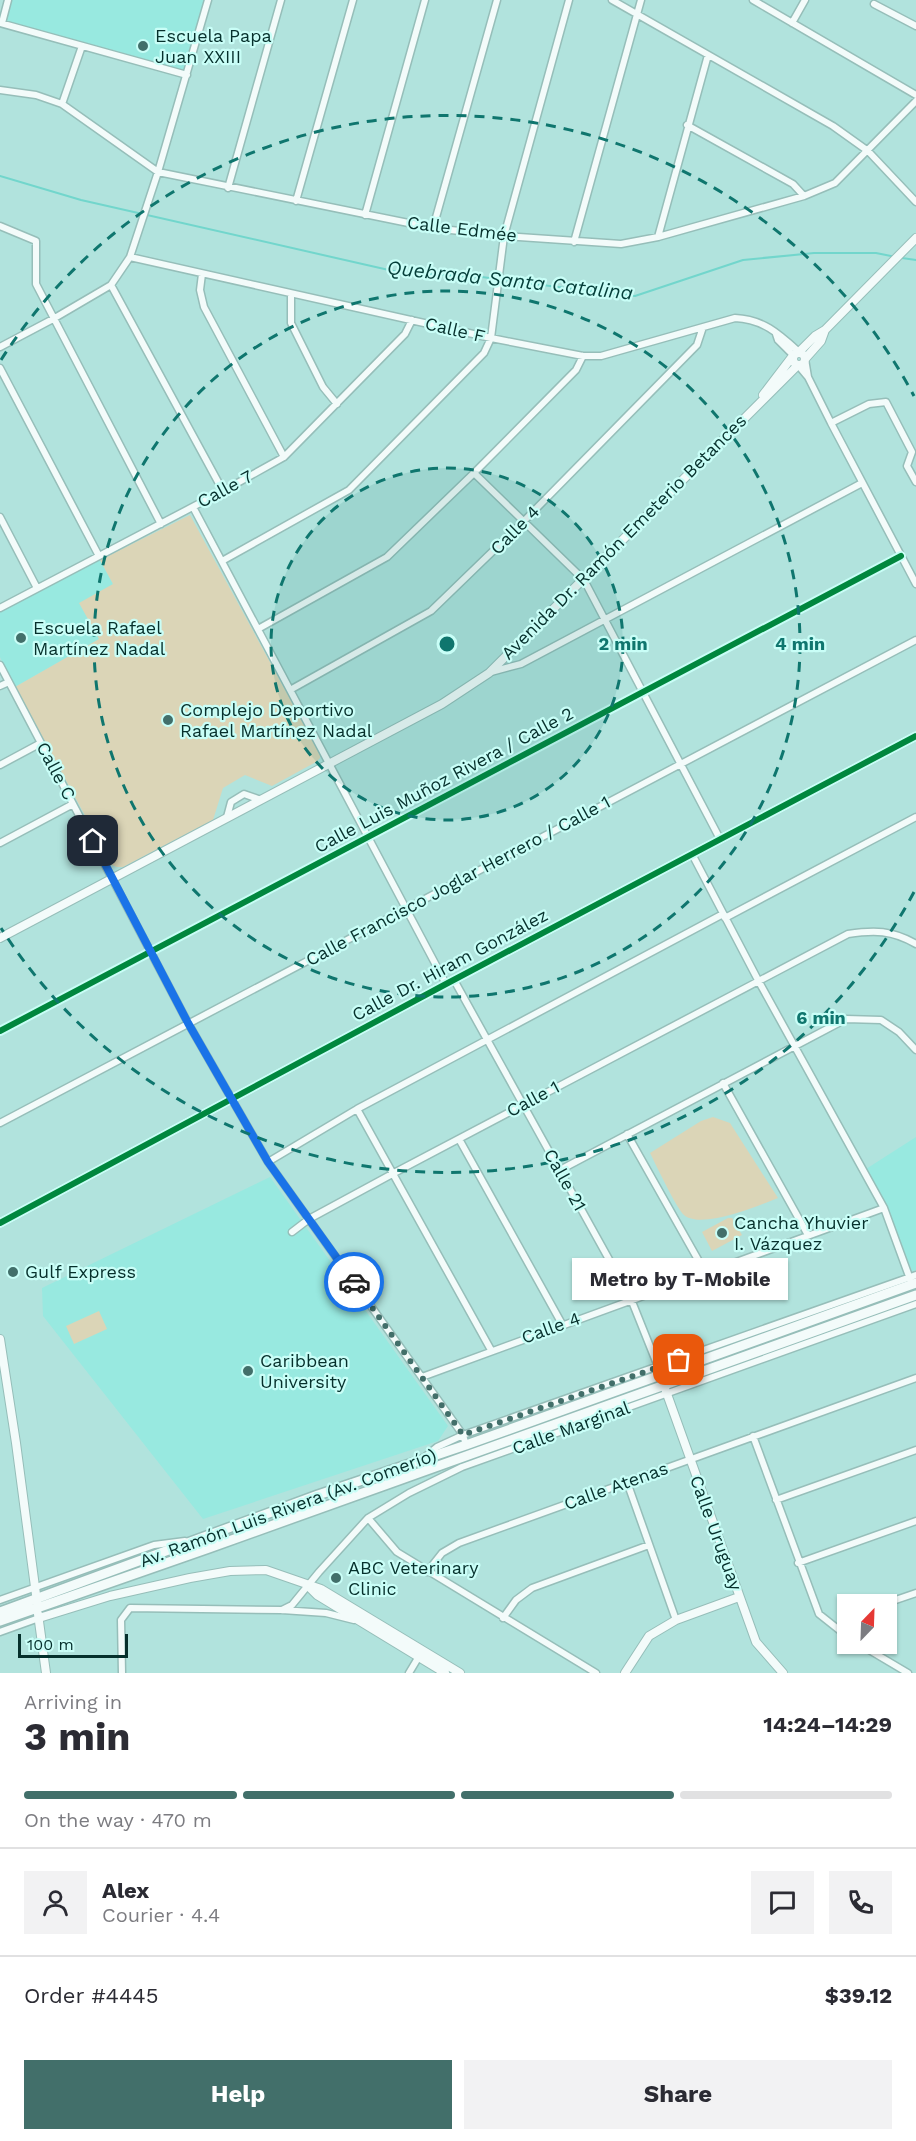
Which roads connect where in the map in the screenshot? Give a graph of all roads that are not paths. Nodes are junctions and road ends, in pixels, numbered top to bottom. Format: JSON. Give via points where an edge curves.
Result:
{"nodes":[{"id":1,"x":8,"y":0,"type":"edge"},
{"id":2,"x":208,"y":0,"type":"edge"},
{"id":3,"x":281,"y":0,"type":"edge"},
{"id":4,"x":353,"y":0,"type":"edge"},
{"id":5,"x":425,"y":0,"type":"edge"},
{"id":6,"x":497,"y":0,"type":"edge"},
{"id":7,"x":569,"y":0,"type":"edge"},
{"id":8,"x":612,"y":0,"type":"edge"},
{"id":9,"x":641,"y":0,"type":"edge"},
{"id":10,"x":753,"y":0,"type":"edge"},
{"id":11,"x":805,"y":0,"type":"edge"},
{"id":12,"x":874,"y":4,"type":"dead end"},
{"id":13,"x":637,"y":14,"type":"junction"},
{"id":14,"x":1,"y":23,"type":"edge"},
{"id":15,"x":792,"y":23,"type":"junction"},
{"id":16,"x":916,"y":26,"type":"edge"},
{"id":17,"x":82,"y":46,"type":"junction"},
{"id":18,"x":708,"y":55,"type":"junction"},
{"id":19,"x":187,"y":75,"type":"junction"},
{"id":20,"x":0,"y":90,"type":"edge"},
{"id":21,"x":916,"y":94,"type":"edge"},
{"id":22,"x":916,"y":101,"type":"edge"},
{"id":23,"x":62,"y":104,"type":"junction"},
{"id":24,"x":687,"y":125,"type":"junction"},
{"id":25,"x":868,"y":151,"type":"junction"},
{"id":26,"x":158,"y":172,"type":"junction"},
{"id":27,"x":228,"y":188,"type":"junction"},
{"id":28,"x":804,"y":196,"type":"junction"},
{"id":29,"x":296,"y":201,"type":"junction"},
{"id":30,"x":916,"y":202,"type":"edge"},
{"id":31,"x":365,"y":215,"type":"junction"},
{"id":32,"x":0,"y":226,"type":"edge"},
{"id":33,"x":433,"y":228,"type":"junction"},
{"id":34,"x":504,"y":236,"type":"junction"},
{"id":35,"x":658,"y":237,"type":"junction"},
{"id":36,"x":916,"y":238,"type":"edge"},
{"id":37,"x":574,"y":242,"type":"junction"},
{"id":38,"x":130,"y":257,"type":"junction"},
{"id":39,"x":202,"y":274,"type":"junction"},
{"id":40,"x":111,"y":285,"type":"junction"},
{"id":41,"x":291,"y":294,"type":"junction"},
{"id":42,"x":53,"y":319,"type":"junction"},
{"id":43,"x":412,"y":320,"type":"junction"},
{"id":44,"x":703,"y":327,"type":"junction"},
{"id":45,"x":825,"y":330,"type":"junction"},
{"id":46,"x":491,"y":338,"type":"junction"},
{"id":47,"x":0,"y":347,"type":"edge"},
{"id":48,"x":795,"y":355,"type":"junction"},
{"id":49,"x":583,"y":356,"type":"junction"},
{"id":50,"x":805,"y":359,"type":"junction"},
{"id":51,"x":798,"y":365,"type":"junction"},
{"id":52,"x":0,"y":368,"type":"edge"},
{"id":53,"x":808,"y":377,"type":"junction"},
{"id":54,"x":759,"y":402,"type":"junction"},
{"id":55,"x":337,"y":404,"type":"junction"},
{"id":56,"x":831,"y":423,"type":"junction"},
{"id":57,"x":285,"y":457,"type":"junction"},
{"id":58,"x":474,"y":473,"type":"junction"},
{"id":59,"x":916,"y":482,"type":"edge"},
{"id":60,"x":862,"y":483,"type":"junction"},
{"id":61,"x":223,"y":491,"type":"junction"},
{"id":62,"x":193,"y":507,"type":"junction"},
{"id":63,"x":0,"y":517,"type":"edge"},
{"id":64,"x":524,"y":522,"type":"junction"},
{"id":65,"x":161,"y":524,"type":"junction"},
{"id":66,"x":99,"y":556,"type":"junction"},
{"id":67,"x":901,"y":556,"type":"junction"},
{"id":68,"x":222,"y":561,"type":"junction"},
{"id":69,"x":584,"y":580,"type":"junction"},
{"id":70,"x":916,"y":584,"type":"edge"},
{"id":71,"x":38,"y":588,"type":"junction"},
{"id":72,"x":0,"y":608,"type":"edge"},
{"id":73,"x":604,"y":620,"type":"junction"},
{"id":74,"x":258,"y":629,"type":"junction"},
{"id":75,"x":916,"y":640,"type":"edge"},
{"id":76,"x":0,"y":665,"type":"edge"},
{"id":77,"x":489,"y":672,"type":"junction"},
{"id":78,"x":9,"y":682,"type":"junction"},
{"id":79,"x":0,"y":686,"type":"edge"},
{"id":80,"x":290,"y":690,"type":"junction"},
{"id":81,"x":643,"y":692,"type":"junction"},
{"id":82,"x":916,"y":736,"type":"edge"},
{"id":83,"x":41,"y":743,"type":"junction"},
{"id":84,"x":329,"y":764,"type":"junction"},
{"id":85,"x":681,"y":764,"type":"junction"},
{"id":86,"x":0,"y":765,"type":"edge"},
{"id":87,"x":261,"y":800,"type":"junction"},
{"id":88,"x":73,"y":804,"type":"junction"},
{"id":89,"x":227,"y":817,"type":"junction"},
{"id":90,"x":916,"y":817,"type":"edge"},
{"id":91,"x":368,"y":837,"type":"junction"},
{"id":92,"x":720,"y":839,"type":"junction"},
{"id":93,"x":0,"y":843,"type":"edge"},
{"id":94,"x":692,"y":854,"type":"junction"},
{"id":95,"x":113,"y":878,"type":"junction"},
{"id":96,"x":405,"y":909,"type":"junction"},
{"id":97,"x":724,"y":916,"type":"junction"},
{"id":98,"x":0,"y":938,"type":"edge"},
{"id":99,"x":916,"y":944,"type":"edge"},
{"id":100,"x":150,"y":952,"type":"junction"},
{"id":101,"x":454,"y":980,"type":"junction"},
{"id":102,"x":758,"y":980,"type":"junction"},
{"id":103,"x":446,"y":984,"type":"junction"},
{"id":104,"x":188,"y":1023,"type":"junction"},
{"id":105,"x":0,"y":1031,"type":"edge"},
{"id":106,"x":488,"y":1040,"type":"junction"},
{"id":107,"x":794,"y":1046,"type":"junction"},
{"id":108,"x":916,"y":1050,"type":"edge"},
{"id":109,"x":723,"y":1083,"type":"junction"},
{"id":110,"x":231,"y":1098,"type":"junction"},
{"id":111,"x":523,"y":1104,"type":"junction"},
{"id":112,"x":357,"y":1109,"type":"junction"},
{"id":113,"x":0,"y":1123,"type":"edge"},
{"id":114,"x":627,"y":1134,"type":"junction"},
{"id":115,"x":459,"y":1138,"type":"junction"},
{"id":116,"x":268,"y":1162,"type":"junction"},
{"id":117,"x":560,"y":1170,"type":"junction"},
{"id":118,"x":394,"y":1173,"type":"junction"},
{"id":119,"x":884,"y":1208,"type":"junction"},
{"id":120,"x":309,"y":1219,"type":"junction"},
{"id":121,"x":0,"y":1222,"type":"edge"},
{"id":122,"x":292,"y":1232,"type":"dead end"},
{"id":123,"x":808,"y":1235,"type":"junction"},
{"id":124,"x":705,"y":1272,"type":"junction"},
{"id":125,"x":913,"y":1280,"type":"edge"},
{"id":126,"x":916,"y":1296,"type":"edge"},
{"id":127,"x":631,"y":1299,"type":"junction"},
{"id":128,"x":916,"y":1304,"type":"edge"},
{"id":129,"x":562,"y":1324,"type":"junction"},
{"id":130,"x":0,"y":1339,"type":"edge"},
{"id":131,"x":491,"y":1350,"type":"junction"},
{"id":132,"x":422,"y":1377,"type":"junction"},
{"id":133,"x":916,"y":1378,"type":"edge"},
{"id":134,"x":662,"y":1380,"type":"junction"},
{"id":135,"x":753,"y":1436,"type":"junction"},
{"id":136,"x":464,"y":1440,"type":"junction"},
{"id":137,"x":916,"y":1450,"type":"edge"},
{"id":138,"x":690,"y":1459,"type":"junction"},
{"id":139,"x":627,"y":1482,"type":"junction"},
{"id":140,"x":776,"y":1500,"type":"junction"},
{"id":141,"x":368,"y":1518,"type":"junction"},
{"id":142,"x":916,"y":1521,"type":"edge"},
{"id":143,"x":198,"y":1539,"type":"junction"},
{"id":144,"x":649,"y":1545,"type":"junction"},
{"id":145,"x":798,"y":1563,"type":"junction"},
{"id":146,"x":428,"y":1572,"type":"junction"},
{"id":147,"x":308,"y":1586,"type":"junction"},
{"id":148,"x":35,"y":1588,"type":"junction"},
{"id":149,"x":916,"y":1593,"type":"edge"},
{"id":150,"x":739,"y":1597,"type":"junction"},
{"id":151,"x":0,"y":1600,"type":"edge"},
{"id":152,"x":897,"y":1600,"type":"edge"},
{"id":153,"x":38,"y":1608,"type":"junction"},
{"id":154,"x":282,"y":1610,"type":"junction"},
{"id":155,"x":0,"y":1612,"type":"edge"},
{"id":156,"x":503,"y":1618,"type":"junction"},
{"id":157,"x":357,"y":1620,"type":"junction"},
{"id":158,"x":676,"y":1620,"type":"junction"},
{"id":159,"x":0,"y":1621,"type":"edge"},
{"id":160,"x":837,"y":1628,"type":"edge"},
{"id":161,"x":0,"y":1632,"type":"edge"},
{"id":162,"x":421,"y":1654,"type":"junction"},
{"id":163,"x":876,"y":1654,"type":"edge"},
{"id":164,"x":46,"y":1673,"type":"edge"},
{"id":165,"x":122,"y":1673,"type":"edge"},
{"id":166,"x":409,"y":1673,"type":"edge"},
{"id":167,"x":445,"y":1673,"type":"edge"},
{"id":168,"x":460,"y":1673,"type":"edge"},
{"id":169,"x":596,"y":1673,"type":"edge"},
{"id":170,"x":625,"y":1673,"type":"edge"},
{"id":171,"x":783,"y":1673,"type":"edge"},
{"id":172,"x":908,"y":1673,"type":"edge"}],
"edges":[{"from":1,"to":14,"type":"street"},
{"from":2,"to":19,"type":"street"},
{"from":3,"to":27,"type":"street"},
{"from":4,"to":29,"type":"street"},
{"from":5,"to":31,"type":"street"},
{"from":6,"to":33,"type":"street"},
{"from":7,"to":34,"type":"street"},
{"from":8,"to":13,"type":"street"},
{"from":9,"to":13,"type":"street"},
{"from":10,"to":15,"type":"street"},
{"from":11,"to":15,"type":"street"},
{"from":12,"to":16,"type":"street"},
{"from":13,"to":18,"type":"street"},
{"from":13,"to":37,"type":"street"},
{"from":14,"to":17,"type":"street"},
{"from":15,"to":21,"type":"street"},
{"from":17,"to":19,"type":"street"},
{"from":17,"to":23,"type":"street"},
{"from":18,"to":24,"type":"street"},
{"from":18,"to":25,"type":"street"},
{"from":19,"to":26,"type":"street"},
{"from":20,"to":23,"type":"street","name":"Calle Edmée","via":[[46,97]]},
{"from":22,"to":25,"type":"street","name":"Calle Edmée"},
{"from":23,"to":26,"type":"street","name":"Calle Edmée"},
{"from":24,"to":28,"type":"street","via":[[793,184]]},
{"from":24,"to":35,"type":"street"},
{"from":25,"to":28,"type":"street","name":"Calle Edmée","via":[[835,183]]},
{"from":25,"to":30,"type":"street"},
{"from":26,"to":27,"type":"street","name":"Calle Edmée"},
{"from":26,"to":38,"type":"street"},
{"from":27,"to":29,"type":"street","name":"Calle Edmée"},
{"from":28,"to":35,"type":"street","name":"Calle Edmée"},
{"from":29,"to":31,"type":"street","name":"Calle Edmée"},
{"from":31,"to":33,"type":"street","name":"Calle Edmée"},
{"from":32,"to":42,"type":"street","via":[[36,240],[36,284]]},
{"from":33,"to":34,"type":"street","name":"Calle Edmée"},
{"from":34,"to":37,"type":"street","name":"Calle Edmée"},
{"from":34,"to":46,"type":"street"},
{"from":35,"to":37,"type":"street","name":"Calle Edmée","via":[[621,244]]},
{"from":36,"to":45,"type":"street","name":"Avenida Dr. Ramón Emeterio Betances"},
{"from":38,"to":39,"type":"street","name":"Calle F"},
{"from":38,"to":40,"type":"street"},
{"from":39,"to":41,"type":"street","name":"Calle F"},
{"from":39,"to":57,"type":"street","via":[[204,307]]},
{"from":40,"to":42,"type":"street"},
{"from":40,"to":61,"type":"street"},
{"from":41,"to":43,"type":"street","name":"Calle F"},
{"from":41,"to":55,"type":"street","via":[[291,323],[323,387]]},
{"from":42,"to":47,"type":"street"},
{"from":42,"to":65,"type":"street"},
{"from":43,"to":46,"type":"street","name":"Calle F"},
{"from":43,"to":55,"type":"street","name":"Calle 7","via":[[405,334]]},
{"from":44,"to":48,"type":"street","name":"Calle F","via":[[735,318],[750,319],[782,336]]},
{"from":44,"to":49,"type":"street","name":"Calle F","via":[[601,356]]},
{"from":44,"to":64,"type":"street","name":"Calle 4","via":[[697,345]]},
{"from":45,"to":48,"type":"street","name":"Avenida Dr. Ramón Emeterio Betances"},
{"from":45,"to":50,"type":"street","name":"Avenida Dr. Ramón Emeterio Betances"},
{"from":46,"to":49,"type":"street","name":"Calle F"},
{"from":46,"to":68,"type":"street","via":[[484,353],[349,490]]},
{"from":48,"to":50,"type":"street","via":[[804,355]]},
{"from":48,"to":51,"type":"street","via":[[793,362]]},
{"from":48,"to":54,"type":"street","name":"Avenida Dr. Ramón Emeterio Betances"},
{"from":49,"to":58,"type":"street","via":[[576,370]]},
{"from":50,"to":51,"type":"street"},
{"from":50,"to":53,"type":"street"},
{"from":51,"to":53,"type":"street"},
{"from":51,"to":54,"type":"street","name":"Avenida Dr. Ramón Emeterio Betances"},
{"from":52,"to":66,"type":"street"},
{"from":53,"to":56,"type":"street"},
{"from":54,"to":69,"type":"street","name":"Avenida Dr. Ramón Emeterio Betances"},
{"from":55,"to":57,"type":"street","name":"Calle 7"},
{"from":56,"to":59,"type":"street","via":[[868,404],[886,402],[912,452],[907,466]]},
{"from":56,"to":60,"type":"street"},
{"from":57,"to":61,"type":"street","name":"Calle 7"},
{"from":58,"to":64,"type":"street"},
{"from":58,"to":74,"type":"street","via":[[387,557]]},
{"from":60,"to":67,"type":"street"},
{"from":60,"to":73,"type":"street"},
{"from":61,"to":62,"type":"street","name":"Calle 7"},
{"from":62,"to":65,"type":"street","name":"Calle 7"},
{"from":62,"to":68,"type":"street"},
{"from":63,"to":71,"type":"street"},
{"from":64,"to":69,"type":"street"},
{"from":64,"to":80,"type":"street","name":"Calle 4","via":[[431,611]]},
{"from":65,"to":66,"type":"street","name":"Calle 7"},
{"from":66,"to":71,"type":"street","name":"Calle 7"},
{"from":67,"to":70,"type":"street"},
{"from":67,"to":81,"type":"street","name":"Calle Luis Muñoz Rivera / Calle 2"},
{"from":68,"to":74,"type":"street"},
{"from":69,"to":73,"type":"street"},
{"from":69,"to":77,"type":"street","name":"Avenida Dr. Ramón Emeterio Betances"},
{"from":71,"to":72,"type":"street","name":"Calle 7"},
{"from":73,"to":77,"type":"street","via":[[521,664]]},
{"from":73,"to":81,"type":"street"},
{"from":74,"to":80,"type":"street"},
{"from":75,"to":85,"type":"street","name":"Calle Francisco Joglar Herrero / Calle 1"},
{"from":76,"to":78,"type":"street","name":"Calle C"},
{"from":77,"to":84,"type":"street","name":"Avenida Dr. Ramón Emeterio Betances","via":[[442,704]]},
{"from":78,"to":79,"type":"street"},
{"from":78,"to":83,"type":"street","name":"Calle C"},
{"from":80,"to":84,"type":"street"},
{"from":81,"to":85,"type":"street"},
{"from":81,"to":91,"type":"street","name":"Calle Luis Muñoz Rivera / Calle 2"},
{"from":82,"to":92,"type":"street","name":"Calle Dr. Hiram González"},
{"from":83,"to":86,"type":"street"},
{"from":83,"to":88,"type":"street","name":"Calle C"},
{"from":84,"to":87,"type":"street","name":"Avenida Dr. Ramón Emeterio Betances"},
{"from":84,"to":91,"type":"street"},
{"from":85,"to":92,"type":"street"},
{"from":85,"to":96,"type":"street","name":"Calle Francisco Joglar Herrero / Calle 1"},
{"from":87,"to":89,"type":"street","name":"Avenida Dr. Ramón Emeterio Betances"},
{"from":87,"to":89,"type":"street","via":[[244,794],[231,802]]},
{"from":88,"to":93,"type":"street"},
{"from":88,"to":95,"type":"street","name":"Calle C"},
{"from":89,"to":95,"type":"street","name":"Avenida Dr. Ramón Emeterio Betances"},
{"from":90,"to":97,"type":"street"},
{"from":91,"to":96,"type":"street"},
{"from":91,"to":100,"type":"street","name":"Calle Luis Muñoz Rivera / Calle 2"},
{"from":92,"to":94,"type":"street","name":"Calle Dr. Hiram González"},
{"from":94,"to":97,"type":"street"},
{"from":94,"to":101,"type":"street","name":"Calle Dr. Hiram González"},
{"from":95,"to":98,"type":"street","name":"Avenida Dr. Ramón Emeterio Betances"},
{"from":95,"to":100,"type":"street","name":"Calle C"},
{"from":96,"to":103,"type":"street"},
{"from":96,"to":104,"type":"street","name":"Calle Francisco Joglar Herrero / Calle 1"},
{"from":97,"to":102,"type":"street"},
{"from":97,"to":106,"type":"street"},
{"from":99,"to":102,"type":"street","name":"Calle 1","via":[[903,936],[873,930],[848,934]]},
{"from":100,"to":104,"type":"street","name":"Calle C"},
{"from":100,"to":105,"type":"street","name":"Calle Luis Muñoz Rivera / Calle 2"},
{"from":101,"to":103,"type":"street","name":"Calle Dr. Hiram González"},
{"from":101,"to":106,"type":"street","name":"Calle 21"},
{"from":102,"to":107,"type":"street"},
{"from":102,"to":111,"type":"street","name":"Calle 1"},
{"from":103,"to":110,"type":"street","name":"Calle Dr. Hiram González"},
{"from":104,"to":110,"type":"street","name":"Calle C"},
{"from":104,"to":113,"type":"street","name":"Calle Francisco Joglar Herrero / Calle 1"},
{"from":106,"to":111,"type":"street","name":"Calle 21"},
{"from":106,"to":112,"type":"street"},
{"from":107,"to":108,"type":"street","via":[[846,1019],[881,1020]]},
{"from":107,"to":109,"type":"street"},
{"from":107,"to":119,"type":"street"},
{"from":109,"to":114,"type":"street"},
{"from":109,"to":123,"type":"street"},
{"from":110,"to":116,"type":"street","name":"Calle C"},
{"from":110,"to":121,"type":"street","name":"Calle Dr. Hiram González"},
{"from":111,"to":115,"type":"street","name":"Calle 1"},
{"from":111,"to":117,"type":"street","name":"Calle 21"},
{"from":112,"to":116,"type":"street"},
{"from":112,"to":118,"type":"street"},
{"from":114,"to":117,"type":"street"},
{"from":114,"to":124,"type":"street"},
{"from":115,"to":118,"type":"street","name":"Calle 1"},
{"from":115,"to":129,"type":"street"},
{"from":116,"to":120,"type":"street","name":"Calle C"},
{"from":117,"to":127,"type":"street","name":"Calle 21"},
{"from":118,"to":120,"type":"street","name":"Calle 1"},
{"from":118,"to":131,"type":"street"},
{"from":119,"to":123,"type":"street","name":"Calle 4"},
{"from":119,"to":125,"type":"street"},
{"from":120,"to":122,"type":"street","name":"Calle 1"},
{"from":120,"to":132,"type":"street","name":"Calle C"},
{"from":123,"to":124,"type":"street","name":"Calle 4"},
{"from":124,"to":127,"type":"street","name":"Calle 4"},
{"from":125,"to":126,"type":"street"},
{"from":125,"to":134,"type":"main road","name":"Av. Ramón Luis Rivera (Av. Comerío)"},
{"from":126,"to":134,"type":"main road","name":"Av. Ramón Luis Rivera (Av. Comerío)"},
{"from":127,"to":129,"type":"street","name":"Calle 4"},
{"from":127,"to":134,"type":"street","name":"Calle 21"},
{"from":128,"to":134,"type":"street","name":"Calle Marginal"},
{"from":129,"to":131,"type":"street","name":"Calle 4"},
{"from":130,"to":148,"type":"street"},
{"from":131,"to":132,"type":"street","name":"Calle 4"},
{"from":132,"to":136,"type":"street","name":"Calle C"},
{"from":133,"to":135,"type":"street","name":"Calle Atenas"},
{"from":134,"to":136,"type":"main road","name":"Av. Ramón Luis Rivera (Av. Comerío)"},
{"from":134,"to":138,"type":"street","name":"Calle Uruguay"},
{"from":134,"to":141,"type":"street","name":"Calle Marginal","via":[[462,1467]]},
{"from":134,"to":153,"type":"main road","name":"Av. Ramón Luis Rivera (Av. Comerío)"},
{"from":135,"to":138,"type":"street","name":"Calle Atenas"},
{"from":135,"to":140,"type":"street"},
{"from":136,"to":143,"type":"main road","name":"Av. Ramón Luis Rivera (Av. Comerío)","via":[[422,1460]]},
{"from":137,"to":140,"type":"street"},
{"from":138,"to":139,"type":"street","name":"Calle Atenas"},
{"from":138,"to":150,"type":"street","name":"Calle Uruguay"},
{"from":139,"to":144,"type":"street"},
{"from":139,"to":146,"type":"street","name":"Calle Atenas","via":[[459,1543],[442,1553]]},
{"from":140,"to":145,"type":"street"},
{"from":141,"to":146,"type":"street","via":[[397,1552]]},
{"from":141,"to":147,"type":"street","name":"Calle Marginal"},
{"from":142,"to":145,"type":"street"},
{"from":143,"to":148,"type":"street","via":[[154,1545]]},
{"from":143,"to":153,"type":"main road","name":"Av. Ramón Luis Rivera (Av. Comerío)"},
{"from":144,"to":156,"type":"street","via":[[532,1588],[516,1600]]},
{"from":144,"to":158,"type":"street"},
{"from":145,"to":160,"type":"street","via":[[819,1614]]},
{"from":146,"to":156,"type":"street"},
{"from":147,"to":153,"type":"street","via":[[266,1570],[230,1571]]},
{"from":147,"to":154,"type":"street","name":"Calle Marginal","via":[[292,1605]]},
{"from":147,"to":157,"type":"street"},
{"from":147,"to":162,"type":"street","via":[[321,1589]]},
{"from":148,"to":151,"type":"street"},
{"from":148,"to":153,"type":"street"},
{"from":149,"to":152,"type":"street"},
{"from":150,"to":158,"type":"street"},
{"from":150,"to":171,"type":"street","name":"Calle Uruguay","via":[[756,1642]]},
{"from":153,"to":155,"type":"main road","name":"Av. Ramón Luis Rivera (Av. Comerío)"},
{"from":153,"to":159,"type":"main road","name":"Av. Ramón Luis Rivera (Av. Comerío)"},
{"from":153,"to":161,"type":"street"},
{"from":153,"to":164,"type":"street"},
{"from":154,"to":157,"type":"street"},
{"from":154,"to":165,"type":"street","via":[[130,1608],[122,1620]]},
{"from":156,"to":169,"type":"street"},
{"from":157,"to":162,"type":"street"},
{"from":158,"to":170,"type":"street","via":[[649,1636]]},
{"from":162,"to":166,"type":"street"},
{"from":162,"to":167,"type":"street"},
{"from":162,"to":168,"type":"street"},
{"from":163,"to":172,"type":"street"}]}
